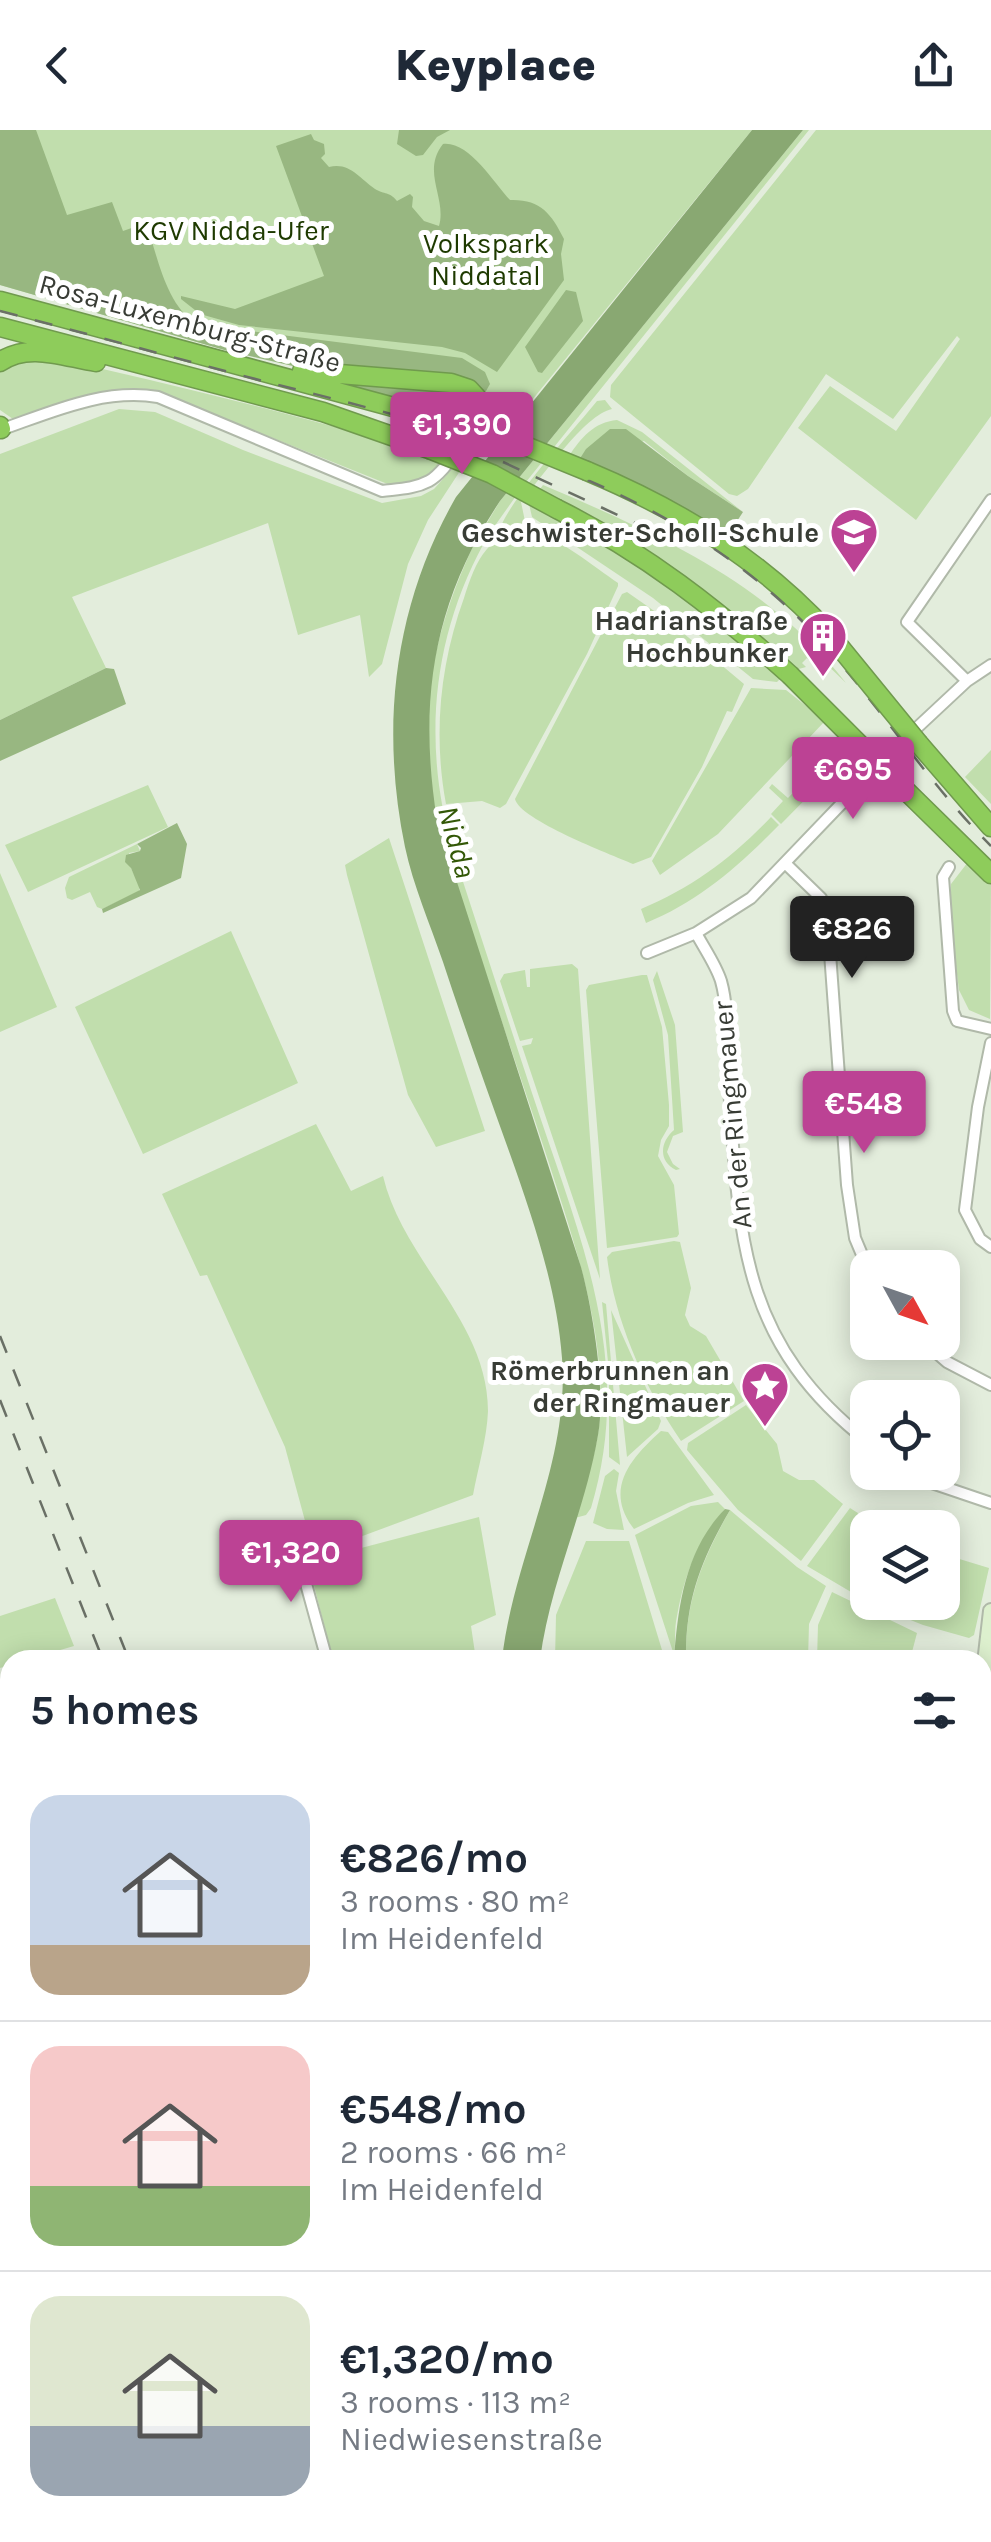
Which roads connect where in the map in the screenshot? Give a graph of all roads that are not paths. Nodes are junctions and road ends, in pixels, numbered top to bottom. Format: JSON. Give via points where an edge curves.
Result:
{"nodes":[{"id":1,"x":0,"y":297,"type":"edge"},
{"id":2,"x":0,"y":327,"type":"edge"},
{"id":3,"x":225,"y":360,"type":"junction"},
{"id":4,"x":0,"y":362,"type":"edge"},
{"id":5,"x":172,"y":372,"type":"junction"},
{"id":6,"x":480,"y":401,"type":"joint"},
{"id":7,"x":0,"y":428,"type":"edge"},
{"id":8,"x":991,"y":500,"type":"edge"},
{"id":9,"x":991,"y":665,"type":"edge"},
{"id":10,"x":966,"y":681,"type":"junction"},
{"id":11,"x":991,"y":827,"type":"edge"},
{"id":12,"x":786,"y":864,"type":"junction"},
{"id":13,"x":949,"y":866,"type":"dead end"},
{"id":14,"x":991,"y":874,"type":"edge"},
{"id":15,"x":696,"y":933,"type":"junction"},
{"id":16,"x":646,"y":954,"type":"dead end"},
{"id":17,"x":991,"y":1029,"type":"edge"},
{"id":18,"x":991,"y":1043,"type":"edge"},
{"id":19,"x":991,"y":1247,"type":"edge"},
{"id":20,"x":860,"y":1250,"type":"edge"},
{"id":21,"x":946,"y":1360,"type":"edge"},
{"id":22,"x":991,"y":1385,"type":"edge"},
{"id":23,"x":850,"y":1425,"type":"edge"},
{"id":24,"x":948,"y":1490,"type":"edge"},
{"id":25,"x":991,"y":1503,"type":"edge"},
{"id":26,"x":300,"y":1562,"type":"dead end"},
{"id":27,"x":991,"y":1611,"type":"edge"},
{"id":28,"x":324,"y":1650,"type":"edge"},
{"id":29,"x":986,"y":1650,"type":"edge"}],
"edges":[{"from":1,"to":3,"type":"highway","name":"Rosa-Luxemburg-Straße"},
{"from":2,"to":5,"type":"highway","name":"Rosa-Luxemburg-Straße"},
{"from":3,"to":6,"type":"highway","via":[[451,384]]},
{"from":3,"to":11,"type":"highway","name":"Rosa-Luxemburg-Straße","bridge":true,"via":[[511,440],[633,491],[720,539],[830,634]]},
{"from":4,"to":5,"type":"highway","via":[[26,350]]},
{"from":5,"to":14,"type":"highway","name":"Rosa-Luxemburg-Straße","bridge":true,"via":[[323,412],[429,449],[594,527],[718,612]]},
{"from":6,"to":7,"type":"street","via":[[478,417],[434,478],[382,491],[158,397],[106,395]]},
{"from":8,"to":10,"type":"street","via":[[907,622]]},
{"from":9,"to":10,"type":"street"},
{"from":10,"to":12,"type":"street"},
{"from":12,"to":15,"type":"street","via":[[751,898]]},
{"from":12,"to":20,"type":"street","via":[[828,912],[847,1185]]},
{"from":13,"to":17,"type":"street","via":[[943,877],[953,1012],[957,1021]]},
{"from":15,"to":16,"type":"street"},
{"from":15,"to":23,"type":"street","name":"An der Ringmauer","via":[[721,982],[744,1250],[779,1342],[806,1382]]},
{"from":18,"to":19,"type":"street","via":[[966,1210]]},
{"from":21,"to":22,"type":"street"},
{"from":24,"to":25,"type":"street"},
{"from":26,"to":28,"type":"street"},
{"from":27,"to":29,"type":"street"}]}
